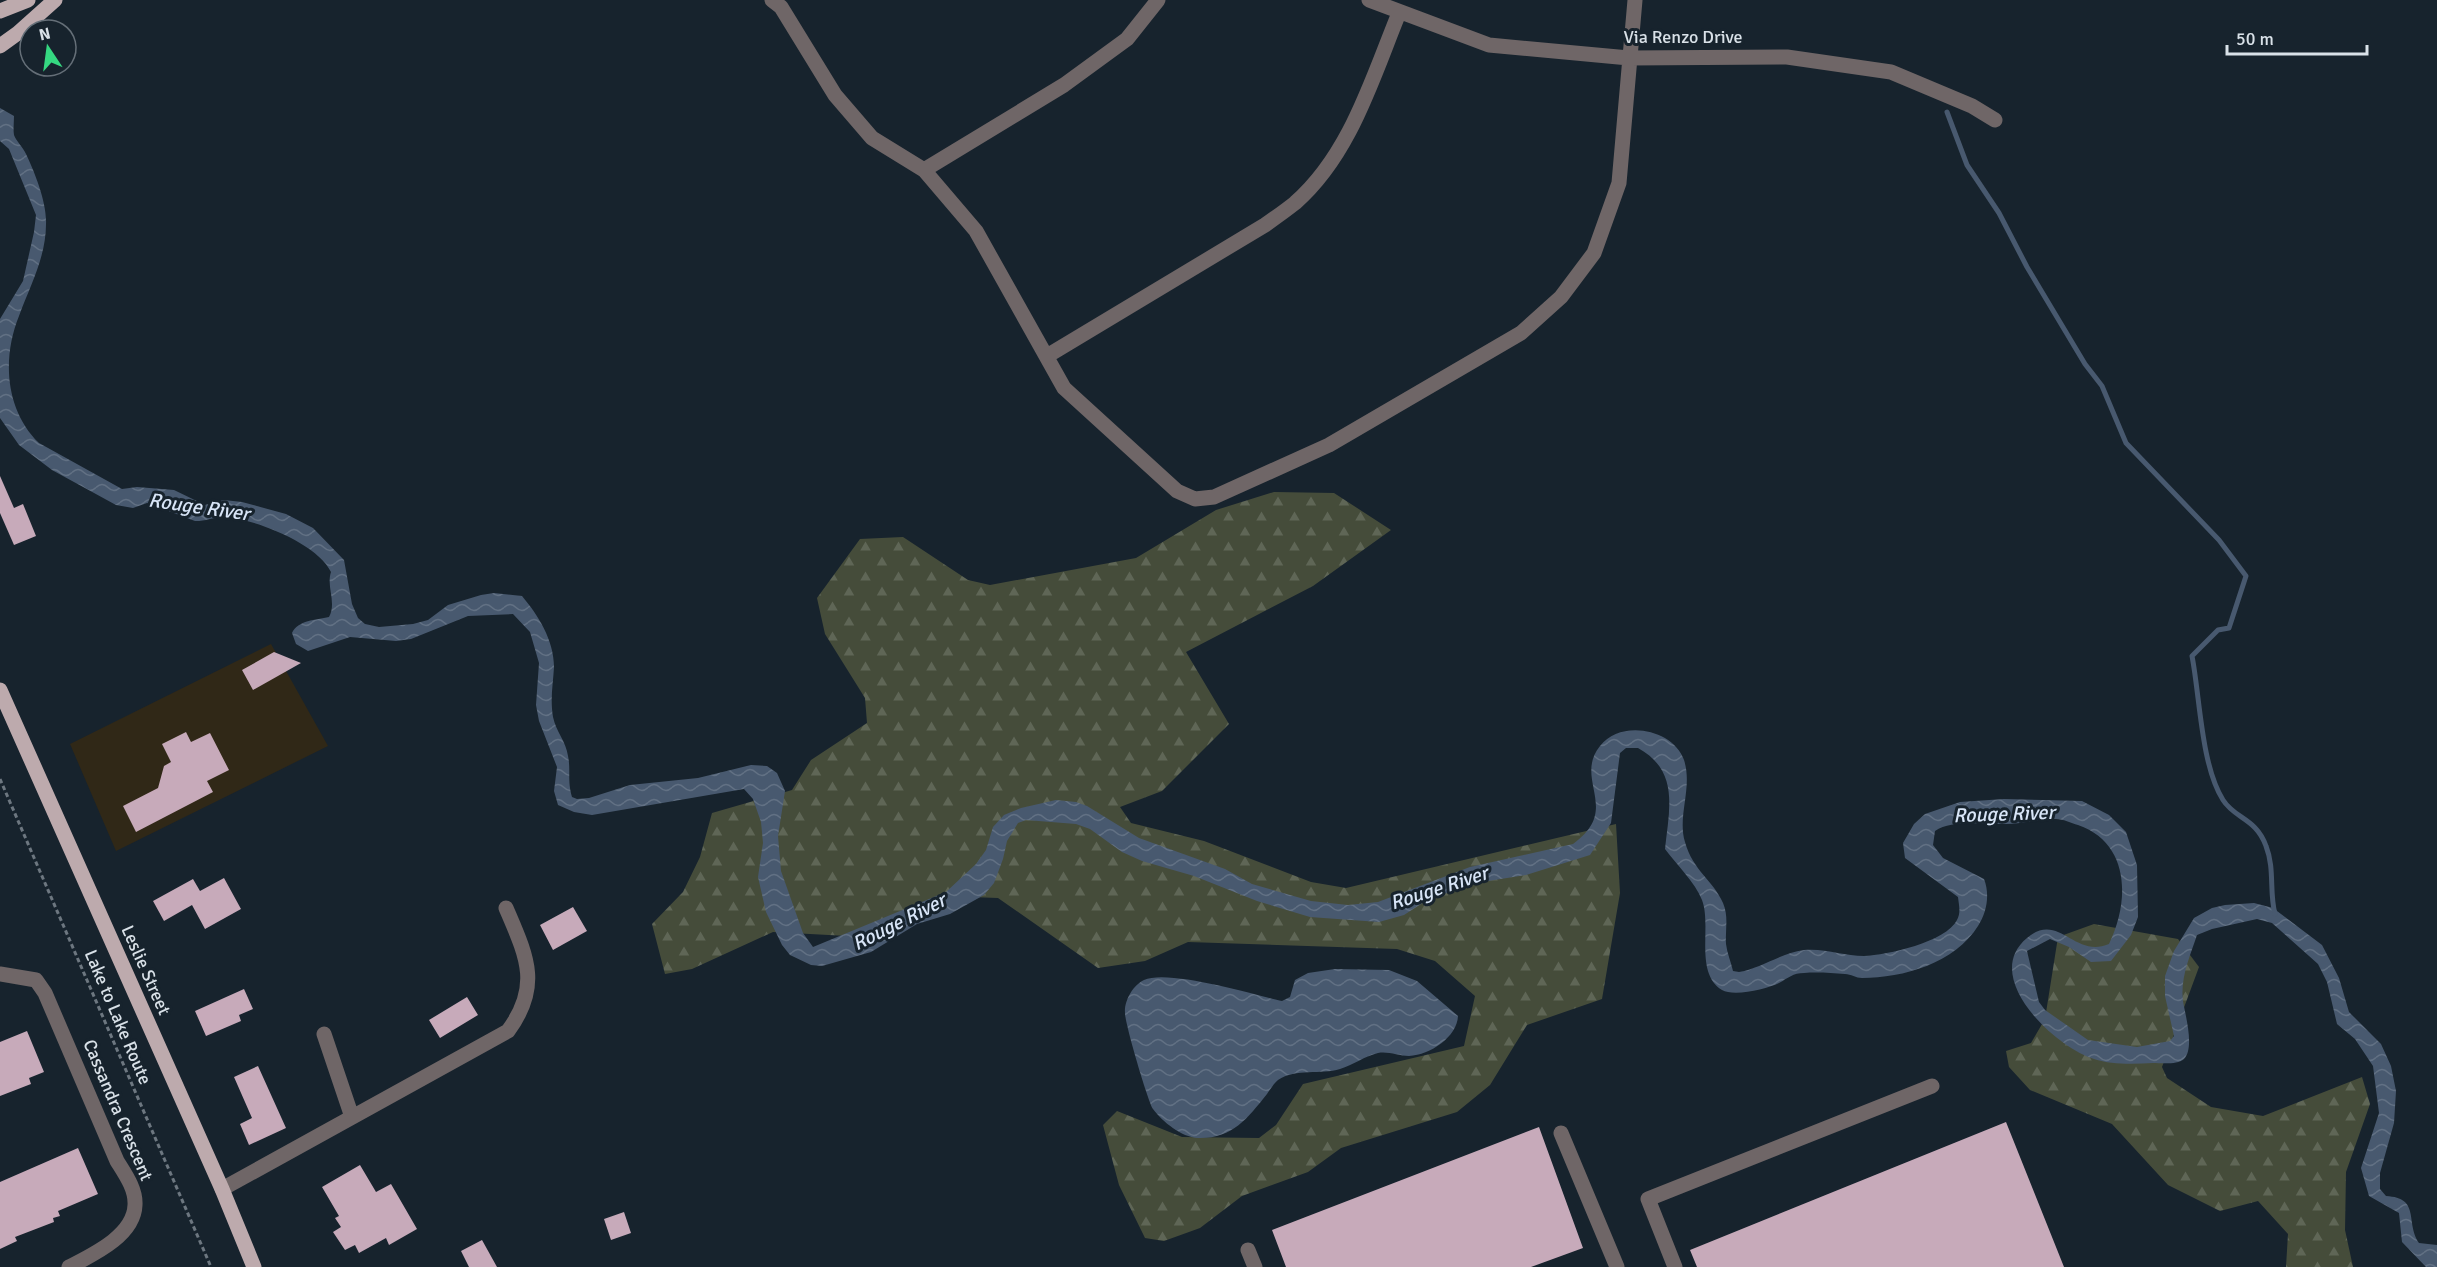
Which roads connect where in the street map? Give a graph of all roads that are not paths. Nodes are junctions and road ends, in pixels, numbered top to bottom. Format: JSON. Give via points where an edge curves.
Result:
{"nodes":[{"id":1,"x":28,"y":0,"type":"edge"},
{"id":2,"x":55,"y":0,"type":"edge"},
{"id":3,"x":1158,"y":0,"type":"edge"},
{"id":4,"x":1369,"y":0,"type":"edge"},
{"id":5,"x":1635,"y":0,"type":"edge"},
{"id":6,"x":781,"y":2,"type":"edge"},
{"id":7,"x":0,"y":11,"type":"edge"},
{"id":8,"x":1399,"y":13,"type":"junction"},
{"id":9,"x":0,"y":46,"type":"edge"},
{"id":10,"x":1629,"y":58,"type":"junction"},
{"id":11,"x":1995,"y":120,"type":"dead end"},
{"id":12,"x":924,"y":170,"type":"junction"},
{"id":13,"x":1047,"y":356,"type":"junction"},
{"id":14,"x":0,"y":690,"type":"edge"},
{"id":15,"x":506,"y":908,"type":"dead end"},
{"id":16,"x":0,"y":974,"type":"edge"},
{"id":17,"x":324,"y":1034,"type":"dead end"},
{"id":18,"x":1932,"y":1086,"type":"dead end"},
{"id":19,"x":352,"y":1117,"type":"junction"},
{"id":20,"x":1562,"y":1133,"type":"dead end"},
{"id":21,"x":222,"y":1189,"type":"junction"},
{"id":22,"x":1248,"y":1250,"type":"dead end"},
{"id":23,"x":69,"y":1267,"type":"edge"},
{"id":24,"x":254,"y":1267,"type":"edge"},
{"id":25,"x":1255,"y":1267,"type":"edge"},
{"id":26,"x":1617,"y":1267,"type":"edge"},
{"id":27,"x":1675,"y":1267,"type":"edge"}],
"edges":[{"from":1,"to":7,"type":"main road"},
{"from":2,"to":9,"type":"main road"},
{"from":3,"to":12,"type":"street","via":[[1127,39],[1073,79]]},
{"from":4,"to":8,"type":"street","name":"Via Renzo Drive"},
{"from":5,"to":10,"type":"street"},
{"from":6,"to":12,"type":"street","via":[[835,95],[872,138]]},
{"from":8,"to":10,"type":"street","name":"Via Renzo Drive","via":[[1490,45]]},
{"from":8,"to":13,"type":"street","via":[[1357,118],[1331,160],[1296,202],[1265,225]]},
{"from":10,"to":11,"type":"street","name":"Via Renzo Drive","via":[[1787,57],[1891,72],[1972,106]]},
{"from":10,"to":13,"type":"street","via":[[1619,183],[1594,253],[1561,297],[1521,333],[1329,445],[1214,496],[1195,499],[1177,491],[1064,388]]},
{"from":12,"to":13,"type":"street","via":[[976,231]]},
{"from":14,"to":21,"type":"main road","name":"Leslie Street"},
{"from":15,"to":19,"type":"street","via":[[528,960],[521,1013],[508,1031]]},
{"from":16,"to":23,"type":"street","name":"Cassandra Crescent","via":[[36,980],[45,993],[131,1187],[135,1206],[126,1228],[117,1238]]},
{"from":17,"to":19,"type":"street"},
{"from":18,"to":27,"type":"street","via":[[1648,1199]]},
{"from":19,"to":21,"type":"street"},
{"from":20,"to":26,"type":"street"},
{"from":21,"to":24,"type":"main road","name":"Leslie Street"},
{"from":22,"to":25,"type":"street"}]}
